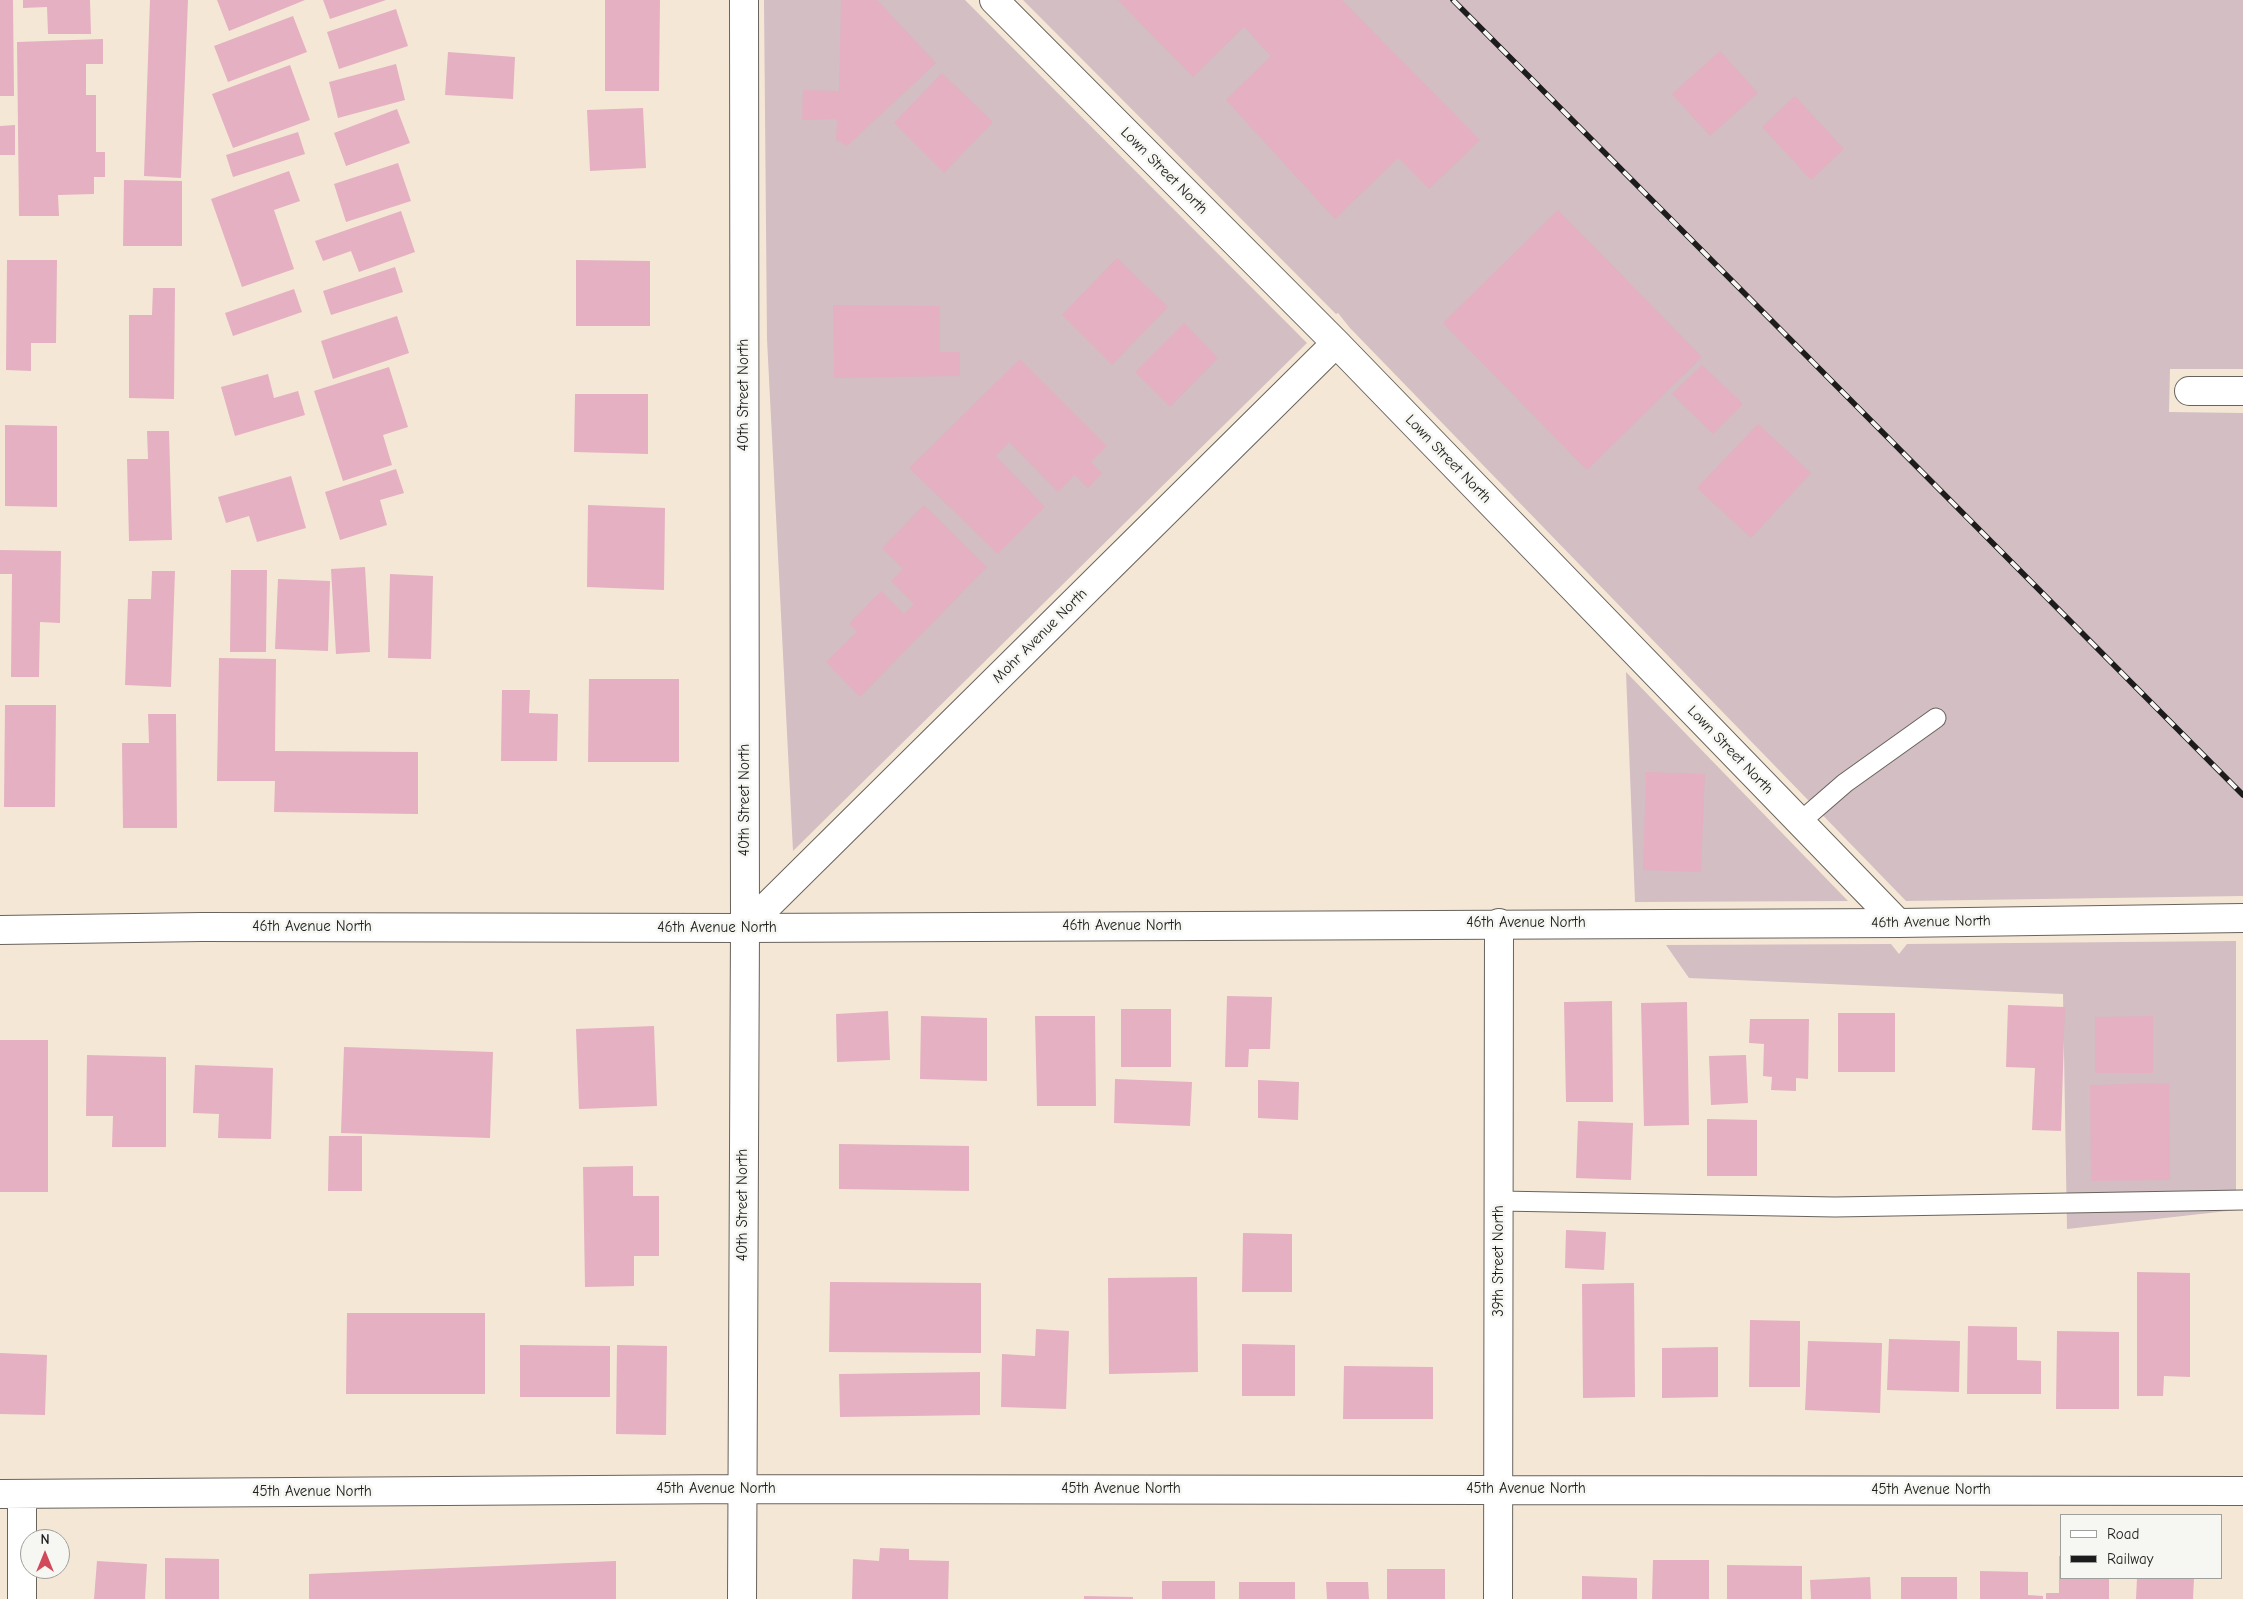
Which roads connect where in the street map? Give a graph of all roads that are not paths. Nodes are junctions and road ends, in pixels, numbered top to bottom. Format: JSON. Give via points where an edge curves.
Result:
{"nodes":[{"id":1,"x":744,"y":0,"type":"edge"},
{"id":2,"x":994,"y":0,"type":"edge"},
{"id":3,"x":1336,"y":343,"type":"junction"},
{"id":4,"x":2189,"y":391,"type":"dead end"},
{"id":5,"x":2243,"y":391,"type":"edge"},
{"id":6,"x":1936,"y":718,"type":"dead end"},
{"id":7,"x":1800,"y":822,"type":"junction"},
{"id":8,"x":2243,"y":918,"type":"edge"},
{"id":9,"x":1499,"y":923,"type":"junction"},
{"id":10,"x":1898,"y":923,"type":"junction"},
{"id":11,"x":745,"y":928,"type":"junction"},
{"id":12,"x":0,"y":930,"type":"edge"},
{"id":13,"x":1499,"y":1200,"type":"junction"},
{"id":14,"x":2243,"y":1200,"type":"edge"},
{"id":15,"x":741,"y":1489,"type":"junction"},
{"id":16,"x":1498,"y":1489,"type":"junction"},
{"id":17,"x":2243,"y":1491,"type":"edge"},
{"id":18,"x":11,"y":1494,"type":"edge"},
{"id":19,"x":22,"y":1599,"type":"edge"},
{"id":20,"x":742,"y":1599,"type":"edge"},
{"id":21,"x":1498,"y":1599,"type":"edge"}],
"edges":[{"from":1,"to":11,"type":"street","name":"40th Street North"},
{"from":2,"to":3,"type":"street","name":"Lown Street North"},
{"from":3,"to":7,"type":"street","name":"Lown Street North"},
{"from":3,"to":11,"type":"street","name":"Mohr Avenue North"},
{"from":4,"to":5,"type":"street"},
{"from":6,"to":7,"type":"lane","via":[[1845,782]]},
{"from":7,"to":10,"type":"street","name":"Lown Street North"},
{"from":8,"to":10,"type":"street","name":"46th Avenue North"},
{"from":9,"to":10,"type":"street","name":"46th Avenue North"},
{"from":9,"to":11,"type":"street","name":"46th Avenue North"},
{"from":9,"to":13,"type":"street","name":"39th Street North"},
{"from":11,"to":12,"type":"street","name":"46th Avenue North"},
{"from":11,"to":15,"type":"street","name":"40th Street North"},
{"from":13,"to":14,"type":"lane","via":[[1835,1207]]},
{"from":13,"to":16,"type":"street","name":"39th Street North"},
{"from":15,"to":16,"type":"street","name":"45th Avenue North"},
{"from":15,"to":18,"type":"street","name":"45th Avenue North"},
{"from":15,"to":20,"type":"street","name":"40th Street North"},
{"from":16,"to":17,"type":"street","name":"45th Avenue North"},
{"from":16,"to":21,"type":"street","name":"39th Street North"},
{"from":18,"to":19,"type":"street"}]}
